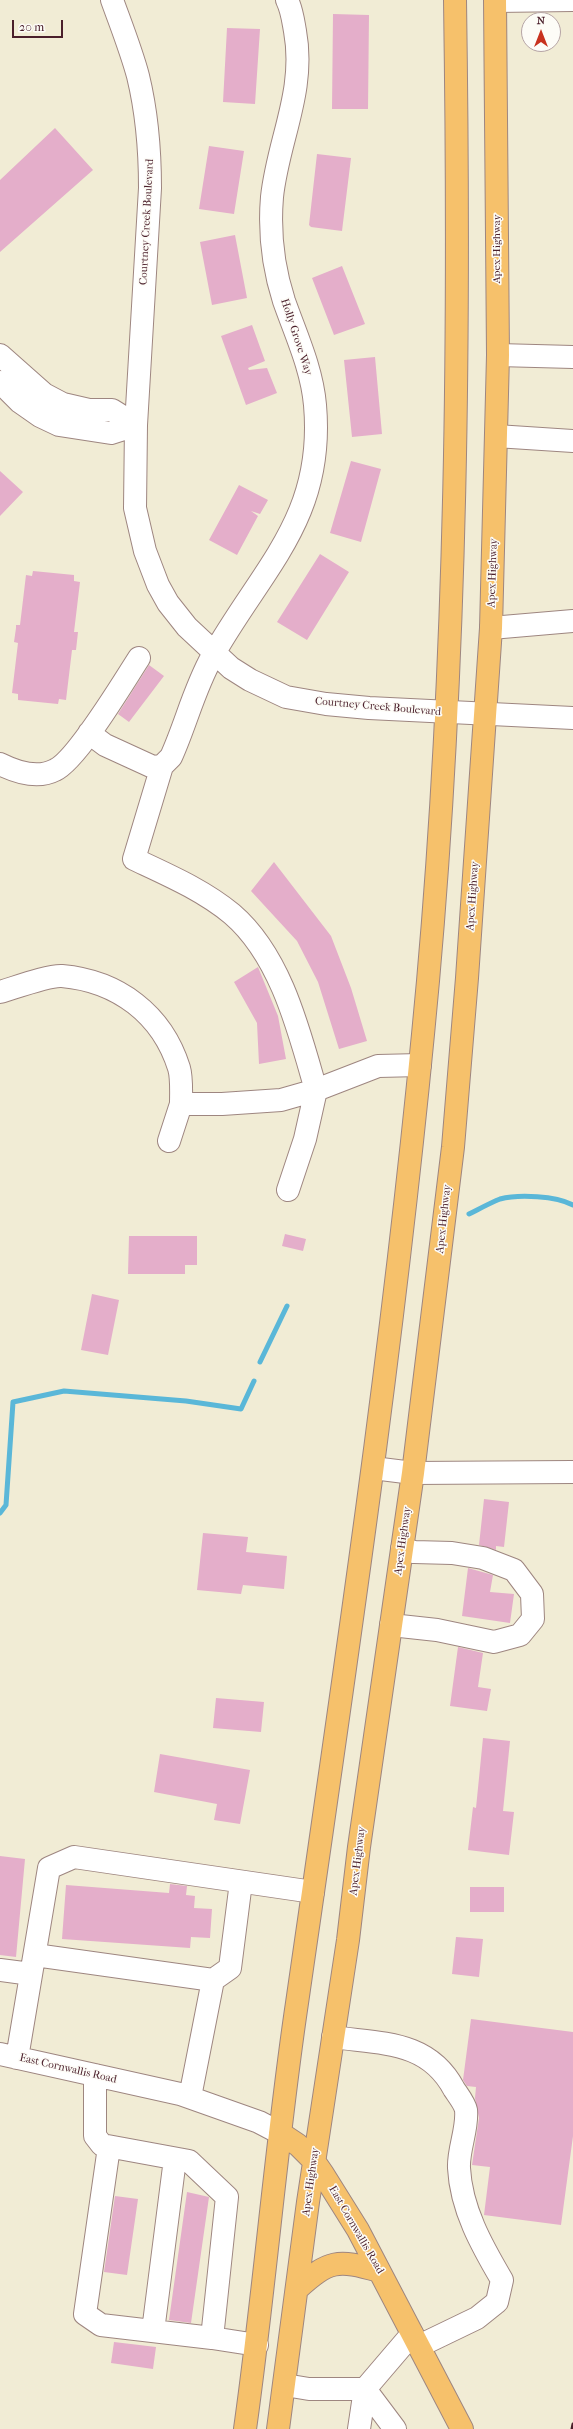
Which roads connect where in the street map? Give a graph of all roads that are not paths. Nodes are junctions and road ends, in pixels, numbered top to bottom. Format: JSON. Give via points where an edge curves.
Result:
{"nodes":[{"id":1,"x":112,"y":0,"type":"edge"},
{"id":2,"x":287,"y":0,"type":"edge"},
{"id":3,"x":455,"y":0,"type":"edge"},
{"id":4,"x":573,"y":0,"type":"edge"},
{"id":5,"x":496,"y":1,"type":"edge"},
{"id":6,"x":0,"y":355,"type":"edge"},
{"id":7,"x":498,"y":355,"type":"junction"},
{"id":8,"x":573,"y":357,"type":"edge"},
{"id":9,"x":0,"y":382,"type":"edge"},
{"id":10,"x":136,"y":425,"type":"junction"},
{"id":11,"x":496,"y":436,"type":"junction"},
{"id":12,"x":573,"y":441,"type":"edge"},
{"id":13,"x":573,"y":621,"type":"edge"},
{"id":14,"x":491,"y":628,"type":"junction"},
{"id":15,"x":214,"y":654,"type":"junction"},
{"id":16,"x":139,"y":658,"type":"dead end"},
{"id":17,"x":446,"y":712,"type":"junction"},
{"id":18,"x":484,"y":714,"type":"junction"},
{"id":19,"x":573,"y":718,"type":"edge"},
{"id":20,"x":89,"y":733,"type":"junction"},
{"id":21,"x":0,"y":764,"type":"edge"},
{"id":22,"x":162,"y":766,"type":"junction"},
{"id":23,"x":0,"y":992,"type":"edge"},
{"id":24,"x":420,"y":1065,"type":"junction"},
{"id":25,"x":316,"y":1090,"type":"junction"},
{"id":26,"x":181,"y":1104,"type":"junction"},
{"id":27,"x":168,"y":1141,"type":"dead end"},
{"id":28,"x":288,"y":1190,"type":"dead end"},
{"id":29,"x":373,"y":1468,"type":"junction"},
{"id":30,"x":573,"y":1472,"type":"edge"},
{"id":31,"x":413,"y":1474,"type":"junction"},
{"id":32,"x":402,"y":1549,"type":"junction"},
{"id":33,"x":391,"y":1625,"type":"junction"},
{"id":34,"x":241,"y":1882,"type":"junction"},
{"id":35,"x":313,"y":1892,"type":"junction"},
{"id":36,"x":33,"y":1965,"type":"junction"},
{"id":37,"x":0,"y":1970,"type":"edge"},
{"id":38,"x":213,"y":1980,"type":"junction"},
{"id":39,"x":333,"y":2037,"type":"junction"},
{"id":40,"x":8,"y":2056,"type":"edge"},
{"id":41,"x":95,"y":2075,"type":"junction"},
{"id":42,"x":190,"y":2097,"type":"junction"},
{"id":43,"x":280,"y":2133,"type":"junction"},
{"id":44,"x":109,"y":2147,"type":"junction"},
{"id":45,"x":175,"y":2159,"type":"junction"},
{"id":46,"x":314,"y":2161,"type":"junction"},
{"id":47,"x":379,"y":2271,"type":"junction"},
{"id":48,"x":297,"y":2289,"type":"junction"},
{"id":49,"x":153,"y":2331,"type":"junction"},
{"id":50,"x":212,"y":2338,"type":"junction"},
{"id":51,"x":415,"y":2340,"type":"junction"},
{"id":52,"x":257,"y":2345,"type":"junction"},
{"id":53,"x":285,"y":2385,"type":"junction"},
{"id":54,"x":366,"y":2389,"type":"junction"},
{"id":55,"x":246,"y":2429,"type":"edge"},
{"id":56,"x":278,"y":2429,"type":"edge"},
{"id":57,"x":359,"y":2429,"type":"edge"},
{"id":58,"x":395,"y":2429,"type":"edge"},
{"id":59,"x":462,"y":2429,"type":"edge"}],
"edges":[{"from":1,"to":10,"type":"street","name":"Courtney Creek Boulevard","via":[[138,74],[150,153]]},
{"from":2,"to":15,"type":"street","name":"Holly Grove Way","via":[[291,8],[298,46],[297,86],[272,196],[270,230],[274,264],[283,299],[308,367],[315,404],[316,436],[312,473],[299,517],[275,562]]},
{"from":3,"to":17,"type":"main road","via":[[458,318],[454,547]]},
{"from":4,"to":5,"type":"street"},
{"from":5,"to":7,"type":"main road","name":"Apex Highway"},
{"from":6,"to":10,"type":"street","via":[[44,394],[63,404],[89,410],[112,410]]},
{"from":7,"to":8,"type":"street"},
{"from":7,"to":11,"type":"main road","name":"Apex Highway"},
{"from":9,"to":10,"type":"street","via":[[20,402],[59,425],[111,433]]},
{"from":10,"to":15,"type":"street","name":"Courtney Creek Boulevard","via":[[135,508],[145,552],[168,603],[187,628]]},
{"from":11,"to":12,"type":"street"},
{"from":11,"to":14,"type":"main road","name":"Apex Highway"},
{"from":13,"to":14,"type":"street"},
{"from":14,"to":18,"type":"main road","name":"Apex Highway"},
{"from":15,"to":17,"type":"street","name":"Courtney Creek Boulevard","via":[[250,680],[286,697],[326,704]]},
{"from":15,"to":22,"type":"street","via":[[197,688],[171,758]]},
{"from":16,"to":20,"type":"street"},
{"from":17,"to":18,"type":"street","name":"Courtney Creek Boulevard"},
{"from":17,"to":24,"type":"main road"},
{"from":18,"to":19,"type":"street","name":"Courtney Creek Boulevard"},
{"from":18,"to":31,"type":"main road","name":"Apex Highway","via":[[453,1147]]},
{"from":20,"to":21,"type":"street","via":[[56,770],[40,774],[25,773]]},
{"from":20,"to":22,"type":"street","via":[[105,745],[141,762],[153,767]]},
{"from":22,"to":25,"type":"street","via":[[134,859],[200,891],[233,915],[259,946],[283,988],[299,1030]]},
{"from":23,"to":26,"type":"street","via":[[60,976],[100,984],[138,1004],[165,1035],[179,1069]]},
{"from":24,"to":25,"type":"street","via":[[378,1066]]},
{"from":24,"to":29,"type":"main road"},
{"from":25,"to":26,"type":"street","via":[[281,1100]]},
{"from":25,"to":28,"type":"street","via":[[305,1139]]},
{"from":26,"to":27,"type":"street"},
{"from":29,"to":31,"type":"street"},
{"from":29,"to":35,"type":"main road"},
{"from":30,"to":31,"type":"street"},
{"from":31,"to":32,"type":"main road","name":"Apex Highway"},
{"from":32,"to":33,"type":"main road","name":"Apex Highway"},
{"from":32,"to":33,"type":"street","via":[[483,1558],[514,1570],[532,1594],[532,1619],[520,1635],[494,1642],[437,1630]]},
{"from":33,"to":39,"type":"main road","name":"Apex Highway"},
{"from":34,"to":35,"type":"street"},
{"from":34,"to":36,"type":"street","via":[[74,1857],[50,1868]]},
{"from":34,"to":38,"type":"street","via":[[230,1968]]},
{"from":35,"to":43,"type":"main road"},
{"from":36,"to":37,"type":"street"},
{"from":36,"to":38,"type":"street"},
{"from":36,"to":40,"type":"street"},
{"from":38,"to":42,"type":"street"},
{"from":39,"to":46,"type":"main road","name":"Apex Highway"},
{"from":39,"to":51,"type":"street","via":[[412,2049],[432,2060],[449,2080],[466,2110],[459,2168],[463,2188],[472,2224],[502,2280],[497,2302],[477,2318]]},
{"from":40,"to":41,"type":"street","name":"East Cornwallis Road"},
{"from":41,"to":42,"type":"street","name":"East Cornwallis Road"},
{"from":41,"to":44,"type":"street","via":[[95,2136],[102,2145]]},
{"from":42,"to":43,"type":"street","name":"East Cornwallis Road","via":[[259,2122]]},
{"from":43,"to":46,"type":"main road","name":"East Cornwallis Road","via":[[298,2145]]},
{"from":43,"to":52,"type":"main road"},
{"from":44,"to":45,"type":"street"},
{"from":44,"to":49,"type":"street","via":[[85,2314],[101,2325]]},
{"from":45,"to":49,"type":"street"},
{"from":45,"to":50,"type":"street","via":[[189,2161],[227,2197]]},
{"from":46,"to":47,"type":"main road","name":"East Cornwallis Road","via":[[358,2230]]},
{"from":46,"to":48,"type":"main road","name":"Apex Highway"},
{"from":47,"to":48,"type":"main road","via":[[354,2263],[330,2265],[317,2271]]},
{"from":47,"to":51,"type":"main road","name":"East Cornwallis Road"},
{"from":48,"to":53,"type":"main road","name":"Apex Highway"},
{"from":49,"to":50,"type":"street"},
{"from":50,"to":52,"type":"street"},
{"from":51,"to":54,"type":"street"},
{"from":51,"to":59,"type":"main road","name":"East Cornwallis Road"},
{"from":52,"to":55,"type":"main road"},
{"from":53,"to":54,"type":"street","via":[[309,2389]]},
{"from":53,"to":56,"type":"main road","name":"Apex Highway"},
{"from":54,"to":57,"type":"street"},
{"from":54,"to":58,"type":"street"}]}
